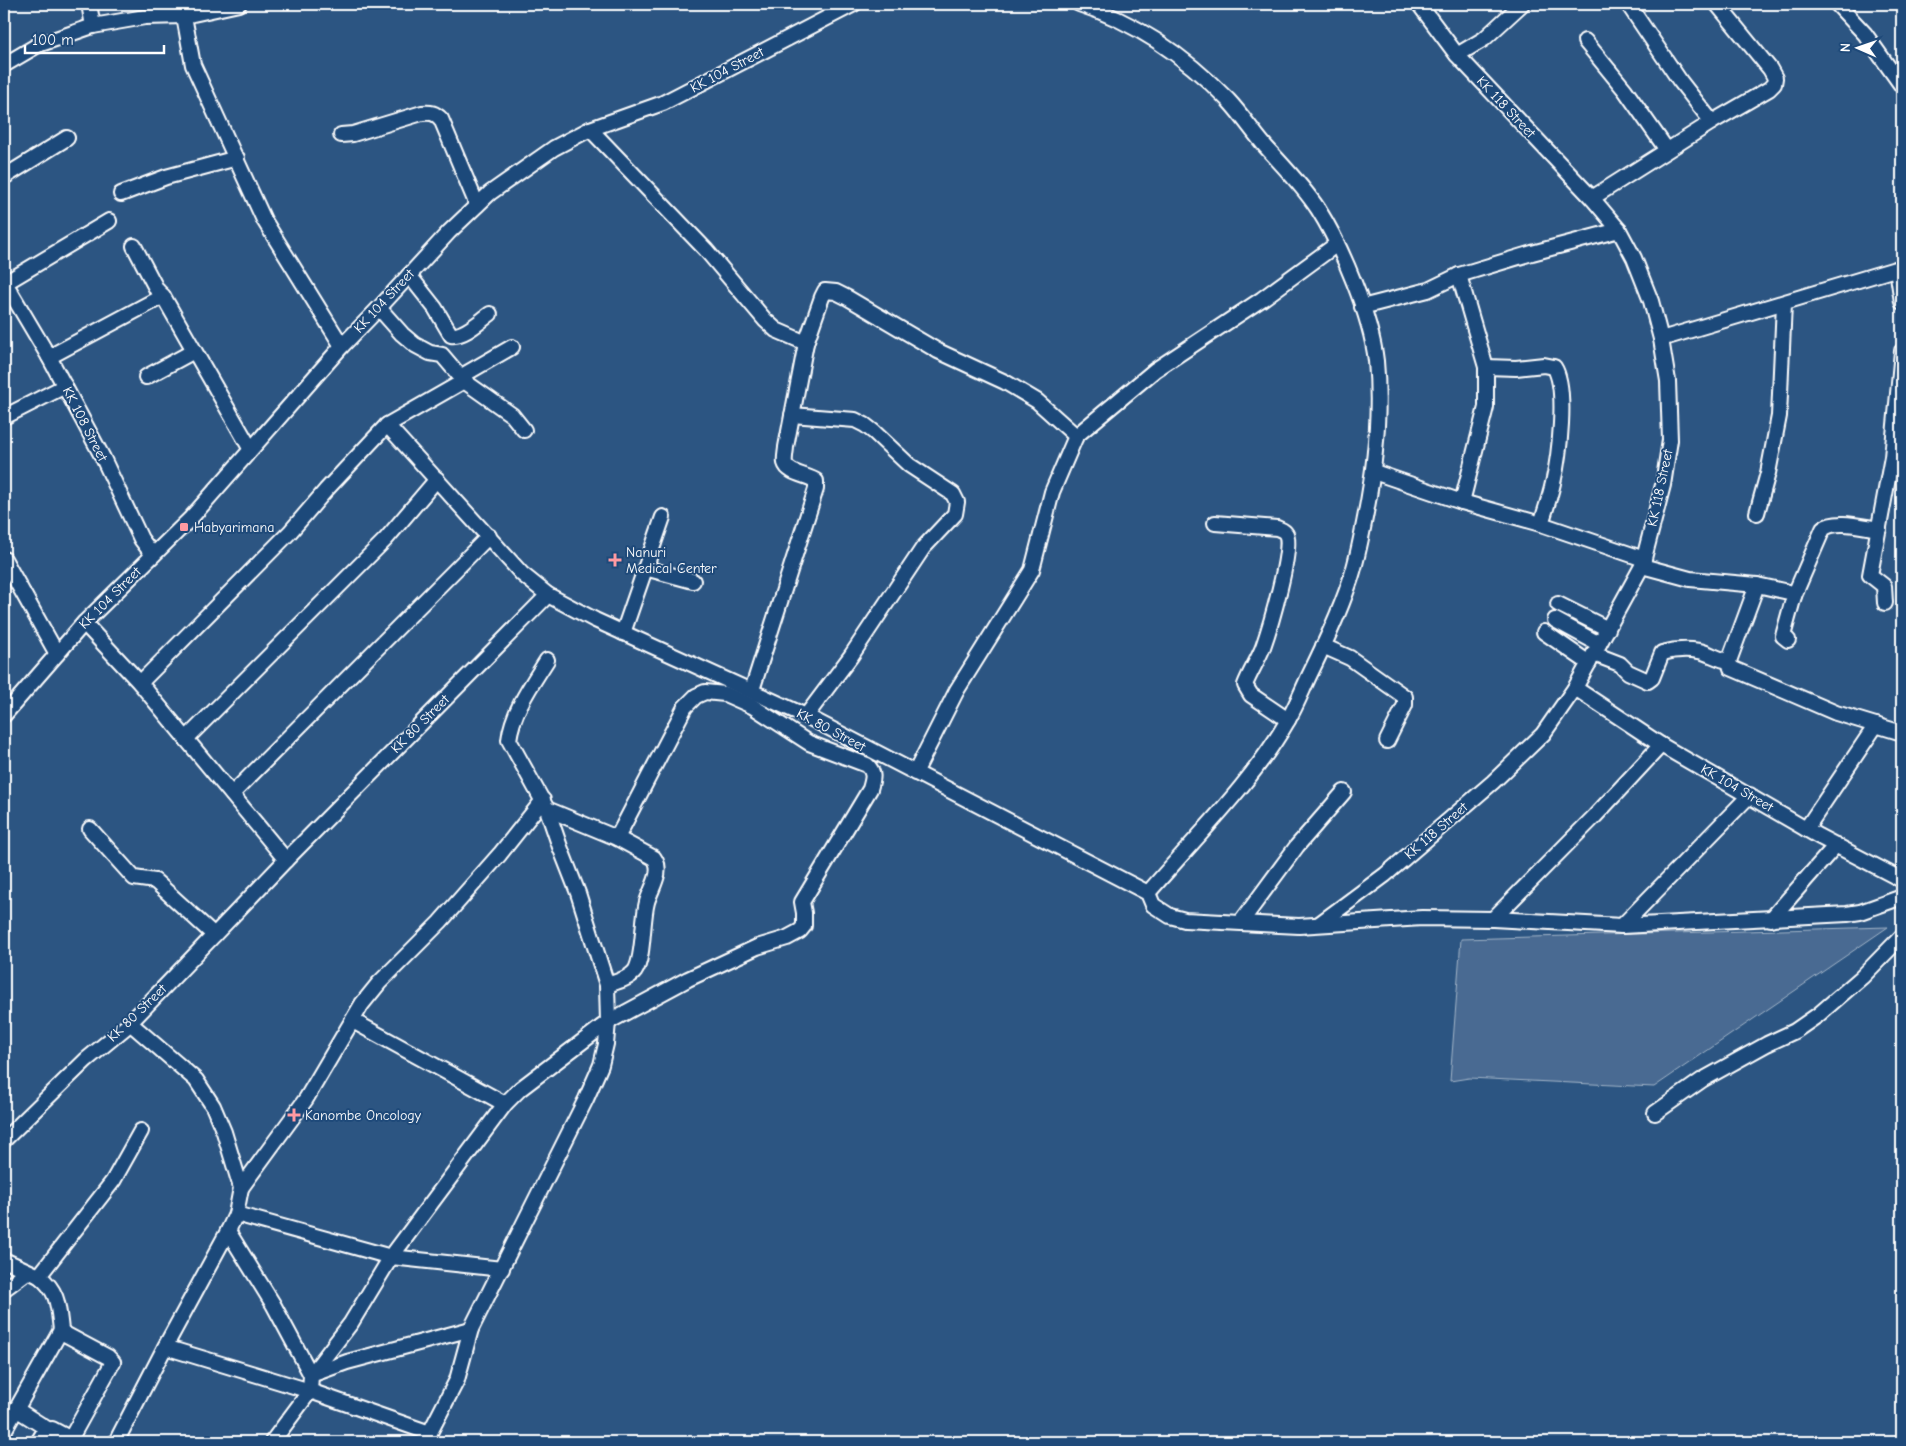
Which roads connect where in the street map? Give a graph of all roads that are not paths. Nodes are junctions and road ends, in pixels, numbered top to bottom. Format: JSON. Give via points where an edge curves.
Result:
{"nodes":[{"id":1,"x":89,"y":4,"type":"edge"},
{"id":2,"x":240,"y":4,"type":"edge"},
{"id":3,"x":854,"y":4,"type":"edge"},
{"id":4,"x":1079,"y":4,"type":"edge"},
{"id":5,"x":1419,"y":4,"type":"edge"},
{"id":6,"x":1522,"y":4,"type":"edge"},
{"id":7,"x":1628,"y":4,"type":"edge"},
{"id":8,"x":1717,"y":4,"type":"edge"},
{"id":9,"x":1837,"y":4,"type":"edge"},
{"id":10,"x":205,"y":8,"type":"edge"},
{"id":11,"x":184,"y":16,"type":"junction"},
{"id":12,"x":93,"y":26,"type":"junction"},
{"id":13,"x":1585,"y":41,"type":"dead end"},
{"id":14,"x":1457,"y":55,"type":"junction"},
{"id":15,"x":4,"y":65,"type":"edge"},
{"id":16,"x":1902,"y":86,"type":"edge"},
{"id":17,"x":1712,"y":122,"type":"junction"},
{"id":18,"x":590,"y":129,"type":"junction"},
{"id":19,"x":341,"y":135,"type":"dead end"},
{"id":20,"x":67,"y":138,"type":"dead end"},
{"id":21,"x":1667,"y":150,"type":"junction"},
{"id":22,"x":237,"y":158,"type":"junction"},
{"id":23,"x":4,"y":177,"type":"edge"},
{"id":24,"x":121,"y":194,"type":"dead end"},
{"id":25,"x":1592,"y":198,"type":"junction"},
{"id":26,"x":477,"y":205,"type":"junction"},
{"id":27,"x":109,"y":221,"type":"dead end"},
{"id":28,"x":1618,"y":230,"type":"junction"},
{"id":29,"x":1337,"y":244,"type":"junction"},
{"id":30,"x":134,"y":246,"type":"dead end"},
{"id":31,"x":1900,"y":268,"type":"edge"},
{"id":32,"x":409,"y":275,"type":"junction"},
{"id":33,"x":1459,"y":275,"type":"junction"},
{"id":34,"x":6,"y":290,"type":"edge"},
{"id":35,"x":163,"y":296,"type":"junction"},
{"id":36,"x":1902,"y":302,"type":"edge"},
{"id":37,"x":1784,"y":303,"type":"junction"},
{"id":38,"x":1362,"y":307,"type":"junction"},
{"id":39,"x":379,"y":308,"type":"junction"},
{"id":40,"x":490,"y":314,"type":"dead end"},
{"id":41,"x":1661,"y":340,"type":"junction"},
{"id":42,"x":806,"y":343,"type":"junction"},
{"id":43,"x":342,"y":346,"type":"junction"},
{"id":44,"x":512,"y":347,"type":"dead end"},
{"id":45,"x":1902,"y":350,"type":"edge"},
{"id":46,"x":194,"y":351,"type":"junction"},
{"id":47,"x":49,"y":357,"type":"junction"},
{"id":48,"x":1486,"y":367,"type":"junction"},
{"id":49,"x":146,"y":377,"type":"dead end"},
{"id":50,"x":462,"y":379,"type":"junction"},
{"id":51,"x":65,"y":386,"type":"junction"},
{"id":52,"x":792,"y":415,"type":"junction"},
{"id":53,"x":4,"y":417,"type":"edge"},
{"id":54,"x":387,"y":425,"type":"junction"},
{"id":55,"x":524,"y":430,"type":"dead end"},
{"id":56,"x":1076,"y":436,"type":"junction"},
{"id":57,"x":250,"y":448,"type":"junction"},
{"id":58,"x":1374,"y":472,"type":"junction"},
{"id":59,"x":437,"y":479,"type":"junction"},
{"id":60,"x":1462,"y":502,"type":"junction"},
{"id":61,"x":1757,"y":513,"type":"dead end"},
{"id":62,"x":663,"y":517,"type":"dead end"},
{"id":63,"x":1215,"y":523,"type":"dead end"},
{"id":64,"x":1541,"y":524,"type":"junction"},
{"id":65,"x":1879,"y":529,"type":"junction"},
{"id":66,"x":489,"y":536,"type":"junction"},
{"id":67,"x":153,"y":556,"type":"junction"},
{"id":68,"x":4,"y":558,"type":"edge"},
{"id":69,"x":1643,"y":563,"type":"junction"},
{"id":70,"x":645,"y":568,"type":"junction"},
{"id":71,"x":694,"y":582,"type":"dead end"},
{"id":72,"x":1757,"y":585,"type":"junction"},
{"id":73,"x":548,"y":595,"type":"junction"},
{"id":74,"x":1794,"y":596,"type":"junction"},
{"id":75,"x":1885,"y":602,"type":"dead end"},
{"id":76,"x":1558,"y":604,"type":"dead end"},
{"id":77,"x":1555,"y":620,"type":"dead end"},
{"id":78,"x":84,"y":623,"type":"junction"},
{"id":79,"x":1608,"y":629,"type":"junction"},
{"id":80,"x":1544,"y":632,"type":"dead end"},
{"id":81,"x":623,"y":633,"type":"junction"},
{"id":82,"x":1788,"y":640,"type":"dead end"},
{"id":83,"x":1324,"y":646,"type":"junction"},
{"id":84,"x":57,"y":654,"type":"junction"},
{"id":85,"x":1594,"y":654,"type":"junction"},
{"id":86,"x":547,"y":660,"type":"dead end"},
{"id":87,"x":1729,"y":660,"type":"junction"},
{"id":88,"x":140,"y":683,"type":"junction"},
{"id":89,"x":1575,"y":688,"type":"junction"},
{"id":90,"x":752,"y":690,"type":"junction"},
{"id":91,"x":4,"y":715,"type":"edge"},
{"id":92,"x":806,"y":716,"type":"junction"},
{"id":93,"x":1288,"y":720,"type":"junction"},
{"id":94,"x":1876,"y":725,"type":"junction"},
{"id":95,"x":1902,"y":733,"type":"edge"},
{"id":96,"x":186,"y":739,"type":"junction"},
{"id":97,"x":1387,"y":741,"type":"dead end"},
{"id":98,"x":1661,"y":745,"type":"junction"},
{"id":99,"x":915,"y":773,"type":"junction"},
{"id":100,"x":1344,"y":792,"type":"dead end"},
{"id":101,"x":232,"y":794,"type":"junction"},
{"id":102,"x":1750,"y":795,"type":"junction"},
{"id":103,"x":545,"y":804,"type":"junction"},
{"id":104,"x":90,"y":829,"type":"dead end"},
{"id":105,"x":1806,"y":829,"type":"junction"},
{"id":106,"x":617,"y":838,"type":"junction"},
{"id":107,"x":1836,"y":845,"type":"junction"},
{"id":108,"x":286,"y":860,"type":"junction"},
{"id":109,"x":1902,"y":880,"type":"edge"},
{"id":110,"x":1148,"y":893,"type":"junction"},
{"id":111,"x":1902,"y":897,"type":"edge"},
{"id":112,"x":1493,"y":919,"type":"junction"},
{"id":113,"x":1771,"y":919,"type":"junction"},
{"id":114,"x":1242,"y":922,"type":"junction"},
{"id":115,"x":1319,"y":924,"type":"junction"},
{"id":116,"x":1622,"y":926,"type":"junction"},
{"id":117,"x":1902,"y":930,"type":"edge"},
{"id":118,"x":214,"y":935,"type":"junction"},
{"id":119,"x":1902,"y":936,"type":"edge"},
{"id":120,"x":1862,"y":977,"type":"junction"},
{"id":121,"x":607,"y":986,"type":"junction"},
{"id":122,"x":353,"y":1021,"type":"junction"},
{"id":123,"x":608,"y":1022,"type":"junction"},
{"id":124,"x":130,"y":1023,"type":"junction"},
{"id":125,"x":505,"y":1104,"type":"junction"},
{"id":126,"x":1655,"y":1113,"type":"dead end"},
{"id":127,"x":141,"y":1131,"type":"dead end"},
{"id":128,"x":4,"y":1140,"type":"edge"},
{"id":129,"x":242,"y":1188,"type":"junction"},
{"id":130,"x":236,"y":1214,"type":"junction"},
{"id":131,"x":228,"y":1231,"type":"junction"},
{"id":132,"x":391,"y":1257,"type":"junction"},
{"id":133,"x":4,"y":1260,"type":"edge"},
{"id":134,"x":502,"y":1269,"type":"junction"},
{"id":135,"x":33,"y":1274,"type":"junction"},
{"id":136,"x":4,"y":1289,"type":"edge"},
{"id":137,"x":471,"y":1328,"type":"junction"},
{"id":138,"x":61,"y":1330,"type":"junction"},
{"id":139,"x":165,"y":1346,"type":"junction"},
{"id":140,"x":311,"y":1375,"type":"junction"},
{"id":141,"x":310,"y":1391,"type":"junction"},
{"id":142,"x":16,"y":1409,"type":"junction"},
{"id":143,"x":49,"y":1430,"type":"junction"},
{"id":144,"x":4,"y":1431,"type":"edge"},
{"id":145,"x":428,"y":1437,"type":"edge"},
{"id":146,"x":38,"y":1442,"type":"edge"},
{"id":147,"x":116,"y":1442,"type":"edge"},
{"id":148,"x":272,"y":1442,"type":"edge"}],
"edges":[{"from":1,"to":12,"type":"street"},
{"from":2,"to":10,"type":"street"},
{"from":3,"to":18,"type":"street","name":"KK 104 Street","via":[[663,103]]},
{"from":4,"to":29,"type":"street","via":[[1104,11],[1130,24],[1161,43],[1209,82],[1300,184],[1319,210]]},
{"from":5,"to":14,"type":"street","name":"KK 118 Street"},
{"from":6,"to":14,"type":"street","via":[[1484,39]]},
{"from":7,"to":17,"type":"street"},
{"from":8,"to":17,"type":"street","via":[[1775,78],[1769,89]]},
{"from":9,"to":16,"type":"street","via":[[1865,34]]},
{"from":10,"to":11,"type":"street"},
{"from":11,"to":12,"type":"street","via":[[145,17]]},
{"from":11,"to":22,"type":"street","via":[[193,65]]},
{"from":12,"to":15,"type":"street","via":[[38,45]]},
{"from":13,"to":21,"type":"street","via":[[1625,90]]},
{"from":14,"to":25,"type":"street","name":"KK 118 Street"},
{"from":17,"to":21,"type":"street"},
{"from":18,"to":26,"type":"street","name":"KK 104 Street","via":[[547,152]]},
{"from":18,"to":42,"type":"street","via":[[706,250],[765,320],[790,338]]},
{"from":19,"to":26,"type":"street","via":[[422,113],[436,114],[441,118]]},
{"from":20,"to":23,"type":"street"},
{"from":21,"to":25,"type":"street"},
{"from":22,"to":24,"type":"street","via":[[166,177]]},
{"from":22,"to":43,"type":"street","via":[[264,220]]},
{"from":25,"to":28,"type":"street","name":"KK 118 Street"},
{"from":26,"to":32,"type":"street","name":"KK 104 Street"},
{"from":27,"to":34,"type":"street"},
{"from":28,"to":33,"type":"street"},
{"from":28,"to":41,"type":"street","name":"KK 118 Street","via":[[1652,301]]},
{"from":29,"to":38,"type":"street"},
{"from":29,"to":56,"type":"street","via":[[1262,300],[1155,370]]},
{"from":30,"to":35,"type":"street"},
{"from":31,"to":36,"type":"street"},
{"from":31,"to":37,"type":"street"},
{"from":32,"to":39,"type":"street","name":"KK 104 Street"},
{"from":32,"to":40,"type":"street","via":[[451,335],[456,336]]},
{"from":33,"to":38,"type":"street","via":[[1428,290]]},
{"from":33,"to":48,"type":"street"},
{"from":34,"to":47,"type":"street","name":"KK 108 Street"},
{"from":35,"to":46,"type":"street"},
{"from":35,"to":47,"type":"street"},
{"from":37,"to":41,"type":"street"},
{"from":37,"to":61,"type":"street","via":[[1779,416]]},
{"from":38,"to":58,"type":"street","via":[[1376,359],[1378,398]]},
{"from":39,"to":43,"type":"street","name":"KK 104 Street"},
{"from":39,"to":50,"type":"street","via":[[415,345],[442,355]]},
{"from":41,"to":69,"type":"street","name":"KK 118 Street","via":[[1668,381],[1670,440],[1663,485]]},
{"from":42,"to":52,"type":"street"},
{"from":42,"to":56,"type":"street","via":[[825,291],[836,292],[938,350],[1005,382],[1037,402]]},
{"from":43,"to":57,"type":"street","name":"KK 104 Street"},
{"from":44,"to":50,"type":"street"},
{"from":45,"to":65,"type":"street","via":[[1892,457]]},
{"from":46,"to":49,"type":"street"},
{"from":46,"to":57,"type":"street"},
{"from":47,"to":51,"type":"street","name":"KK 108 Street"},
{"from":48,"to":60,"type":"street","via":[[1486,407]]},
{"from":48,"to":64,"type":"street","via":[[1544,365],[1554,367],[1560,379],[1559,445],[1553,483]]},
{"from":50,"to":54,"type":"street"},
{"from":50,"to":55,"type":"street","via":[[512,415]]},
{"from":51,"to":53,"type":"street"},
{"from":51,"to":67,"type":"street","name":"KK 108 Street","via":[[141,539]]},
{"from":52,"to":90,"type":"street","via":[[785,464],[816,481],[816,490]]},
{"from":52,"to":92,"type":"street","via":[[855,420],[910,465],[953,494],[957,502],[955,514],[923,548],[851,656]]},
{"from":54,"to":59,"type":"street"},
{"from":54,"to":88,"type":"street","via":[[290,532]]},
{"from":56,"to":99,"type":"street","via":[[1052,492],[1032,570],[957,690]]},
{"from":57,"to":67,"type":"street","name":"KK 104 Street","via":[[190,519]]},
{"from":58,"to":60,"type":"street"},
{"from":58,"to":83,"type":"street","via":[[1351,578]]},
{"from":59,"to":66,"type":"street"},
{"from":59,"to":96,"type":"street","via":[[386,539]]},
{"from":60,"to":64,"type":"street"},
{"from":62,"to":70,"type":"street"},
{"from":63,"to":93,"type":"street","via":[[1276,528],[1288,535],[1284,569],[1272,618],[1245,685],[1251,695]]},
{"from":64,"to":69,"type":"street"},
{"from":65,"to":74,"type":"street","via":[[1846,525],[1828,525],[1822,529]]},
{"from":65,"to":75,"type":"street","via":[[1870,575],[1884,586]]},
{"from":66,"to":73,"type":"street","via":[[522,574]]},
{"from":66,"to":101,"type":"street"},
{"from":67,"to":78,"type":"street","name":"KK 104 Street"},
{"from":68,"to":84,"type":"street"},
{"from":69,"to":72,"type":"street","via":[[1673,576]]},
{"from":69,"to":79,"type":"street","name":"KK 118 Street"},
{"from":70,"to":71,"type":"street"},
{"from":70,"to":81,"type":"street"},
{"from":72,"to":74,"type":"street","via":[[1793,593]]},
{"from":72,"to":87,"type":"street"},
{"from":73,"to":81,"type":"street","name":"KK 80 Street"},
{"from":73,"to":108,"type":"street","name":"KK 80 Street"},
{"from":74,"to":82,"type":"street","via":[[1783,636]]},
{"from":76,"to":79,"type":"street"},
{"from":77,"to":85,"type":"street"},
{"from":78,"to":84,"type":"street","name":"KK 104 Street"},
{"from":78,"to":88,"type":"street"},
{"from":79,"to":85,"type":"street","name":"KK 118 Street"},
{"from":80,"to":85,"type":"street"},
{"from":81,"to":90,"type":"street","name":"KK 80 Street"},
{"from":83,"to":93,"type":"street"},
{"from":83,"to":97,"type":"street","via":[[1350,658],[1404,696],[1405,705]]},
{"from":84,"to":91,"type":"street","name":"KK 104 Street"},
{"from":85,"to":87,"type":"street","via":[[1620,664],[1628,672],[1648,681],[1662,653],[1699,651],[1719,660]]},
{"from":85,"to":89,"type":"street","name":"KK 118 Street"},
{"from":86,"to":103,"type":"street","via":[[528,690],[509,740]]},
{"from":87,"to":94,"type":"street","via":[[1731,668],[1738,672],[1836,713]]},
{"from":88,"to":96,"type":"street"},
{"from":89,"to":98,"type":"street","name":"KK 104 Street"},
{"from":89,"to":115,"type":"street","name":"KK 118 Street","via":[[1543,734],[1493,782],[1385,875]]},
{"from":90,"to":92,"type":"street","name":"KK 80 Street"},
{"from":92,"to":99,"type":"street","name":"KK 80 Street"},
{"from":93,"to":110,"type":"street","via":[[1236,791]]},
{"from":94,"to":95,"type":"street"},
{"from":94,"to":105,"type":"street"},
{"from":96,"to":101,"type":"street"},
{"from":98,"to":102,"type":"street","name":"KK 104 Street"},
{"from":98,"to":112,"type":"street"},
{"from":99,"to":110,"type":"street","name":"KK 80 Street"},
{"from":100,"to":114,"type":"street","via":[[1297,846]]},
{"from":101,"to":108,"type":"street"},
{"from":102,"to":105,"type":"street","name":"KK 104 Street"},
{"from":102,"to":116,"type":"street"},
{"from":103,"to":106,"type":"street"},
{"from":103,"to":121,"type":"street","via":[[578,893]]},
{"from":103,"to":122,"type":"street","via":[[379,983]]},
{"from":104,"to":118,"type":"street","via":[[134,878],[155,881]]},
{"from":105,"to":107,"type":"street","name":"KK 104 Street"},
{"from":106,"to":121,"type":"street","via":[[654,858],[658,871],[643,918],[639,963],[634,972]]},
{"from":106,"to":123,"type":"street","via":[[685,707],[705,692],[725,694],[752,706],[809,743],[867,765],[874,777],[870,789],[802,902],[804,926],[800,931],[688,979]]},
{"from":107,"to":109,"type":"street","name":"KK 104 Street"},
{"from":107,"to":113,"type":"street"},
{"from":108,"to":118,"type":"street","name":"KK 80 Street"},
{"from":110,"to":114,"type":"street","via":[[1153,905],[1170,916],[1184,920]]},
{"from":111,"to":113,"type":"street","via":[[1860,912]]},
{"from":112,"to":115,"type":"street","via":[[1422,918]]},
{"from":112,"to":116,"type":"street"},
{"from":113,"to":116,"type":"street"},
{"from":114,"to":115,"type":"street","via":[[1299,926]]},
{"from":117,"to":120,"type":"street"},
{"from":118,"to":124,"type":"street","name":"KK 80 Street"},
{"from":119,"to":120,"type":"street"},
{"from":120,"to":126,"type":"street","via":[[1795,1031],[1702,1080]]},
{"from":121,"to":123,"type":"street"},
{"from":122,"to":125,"type":"street"},
{"from":122,"to":129,"type":"street","via":[[306,1099]]},
{"from":123,"to":125,"type":"street"},
{"from":123,"to":134,"type":"street","via":[[601,1065]]},
{"from":124,"to":128,"type":"street","name":"KK 80 Street","via":[[86,1060]]},
{"from":124,"to":129,"type":"street","via":[[196,1080],[216,1115]]},
{"from":125,"to":132,"type":"street"},
{"from":127,"to":135,"type":"street","via":[[113,1180]]},
{"from":129,"to":130,"type":"street"},
{"from":130,"to":131,"type":"street"},
{"from":130,"to":132,"type":"street"},
{"from":131,"to":139,"type":"street"},
{"from":131,"to":140,"type":"street","via":[[273,1304]]},
{"from":132,"to":134,"type":"street"},
{"from":132,"to":140,"type":"street","via":[[351,1323]]},
{"from":133,"to":135,"type":"street"},
{"from":134,"to":137,"type":"street"},
{"from":135,"to":136,"type":"street"},
{"from":135,"to":138,"type":"street","via":[[49,1284],[58,1300]]},
{"from":137,"to":140,"type":"street"},
{"from":137,"to":145,"type":"street","via":[[457,1380]]},
{"from":138,"to":142,"type":"street"},
{"from":138,"to":143,"type":"street","via":[[114,1362],[72,1436],[69,1438]]},
{"from":139,"to":141,"type":"street"},
{"from":139,"to":147,"type":"street"},
{"from":140,"to":141,"type":"street"},
{"from":141,"to":145,"type":"street"},
{"from":141,"to":148,"type":"street"},
{"from":142,"to":143,"type":"street"},
{"from":142,"to":144,"type":"street"},
{"from":143,"to":146,"type":"street"}]}
